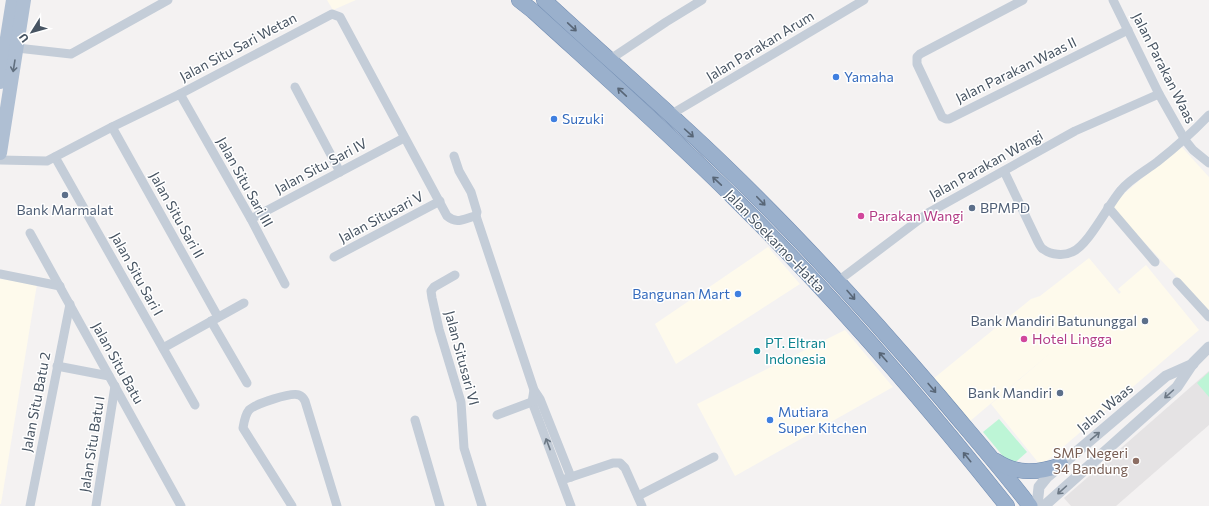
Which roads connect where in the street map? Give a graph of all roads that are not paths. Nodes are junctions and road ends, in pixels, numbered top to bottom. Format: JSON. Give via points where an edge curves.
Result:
{"nodes":[{"id":1,"x":13,"y":0,"type":"edge"},
{"id":2,"x":24,"y":0,"type":"edge"},
{"id":3,"x":168,"y":0,"type":"edge"},
{"id":4,"x":519,"y":0,"type":"edge"},
{"id":5,"x":544,"y":0,"type":"edge"},
{"id":6,"x":702,"y":0,"type":"edge"},
{"id":7,"x":864,"y":0,"type":"edge"},
{"id":8,"x":1023,"y":0,"type":"edge"},
{"id":9,"x":1113,"y":0,"type":"edge"},
{"id":10,"x":1128,"y":30,"type":"junction"},
{"id":11,"x":17,"y":48,"type":"junction"},
{"id":12,"x":609,"y":60,"type":"junction"},
{"id":13,"x":0,"y":82,"type":"edge"},
{"id":14,"x":295,"y":87,"type":"dead end"},
{"id":15,"x":180,"y":94,"type":"junction"},
{"id":16,"x":1159,"y":94,"type":"junction"},
{"id":17,"x":670,"y":115,"type":"junction"},
{"id":18,"x":1209,"y":115,"type":"edge"},
{"id":19,"x":112,"y":127,"type":"junction"},
{"id":20,"x":404,"y":138,"type":"junction"},
{"id":21,"x":1185,"y":140,"type":"junction"},
{"id":22,"x":0,"y":153,"type":"edge"},
{"id":23,"x":454,"y":156,"type":"dead end"},
{"id":24,"x":55,"y":157,"type":"junction"},
{"id":25,"x":0,"y":160,"type":"edge"},
{"id":26,"x":1209,"y":163,"type":"edge"},
{"id":27,"x":1004,"y":171,"type":"junction"},
{"id":28,"x":340,"y":172,"type":"junction"},
{"id":29,"x":440,"y":201,"type":"junction"},
{"id":30,"x":1108,"y":207,"type":"junction"},
{"id":31,"x":476,"y":216,"type":"junction"},
{"id":32,"x":251,"y":219,"type":"junction"},
{"id":33,"x":30,"y":234,"type":"dead end"},
{"id":34,"x":334,"y":257,"type":"dead end"},
{"id":35,"x":1155,"y":262,"type":"dead end"},
{"id":36,"x":0,"y":274,"type":"edge"},
{"id":37,"x":455,"y":275,"type":"dead end"},
{"id":38,"x":838,"y":281,"type":"junction"},
{"id":39,"x":1177,"y":282,"type":"dead end"},
{"id":40,"x":285,"y":284,"type":"dead end"},
{"id":41,"x":60,"y":286,"type":"junction"},
{"id":42,"x":244,"y":302,"type":"dead end"},
{"id":43,"x":70,"y":304,"type":"junction"},
{"id":44,"x":1209,"y":317,"type":"edge"},
{"id":45,"x":215,"y":319,"type":"junction"},
{"id":46,"x":1209,"y":347,"type":"edge"},
{"id":47,"x":162,"y":348,"type":"junction"},
{"id":48,"x":1193,"y":363,"type":"junction"},
{"id":49,"x":57,"y":366,"type":"junction"},
{"id":50,"x":109,"y":376,"type":"junction"},
{"id":51,"x":247,"y":383,"type":"dead end"},
{"id":52,"x":115,"y":386,"type":"junction"},
{"id":53,"x":536,"y":401,"type":"junction"},
{"id":54,"x":195,"y":405,"type":"dead end"},
{"id":55,"x":497,"y":415,"type":"dead end"},
{"id":56,"x":415,"y":420,"type":"dead end"},
{"id":57,"x":989,"y":456,"type":"junction"},
{"id":58,"x":714,"y":457,"type":"dead end"},
{"id":59,"x":1061,"y":465,"type":"junction"},
{"id":60,"x":566,"y":479,"type":"junction"},
{"id":61,"x":638,"y":496,"type":"junction"},
{"id":62,"x":30,"y":506,"type":"edge"},
{"id":63,"x":96,"y":506,"type":"edge"},
{"id":64,"x":182,"y":506,"type":"edge"},
{"id":65,"x":292,"y":506,"type":"edge"},
{"id":66,"x":337,"y":506,"type":"edge"},
{"id":67,"x":440,"y":506,"type":"edge"},
{"id":68,"x":482,"y":506,"type":"edge"},
{"id":69,"x":571,"y":506,"type":"edge"},
{"id":70,"x":642,"y":506,"type":"edge"},
{"id":71,"x":1007,"y":506,"type":"edge"},
{"id":72,"x":1030,"y":506,"type":"edge"},
{"id":73,"x":1037,"y":506,"type":"edge"},
{"id":74,"x":1044,"y":506,"type":"edge"}],
"edges":[{"from":1,"to":13,"type":"main road"},
{"from":2,"to":11,"type":"main road"},
{"from":3,"to":11,"type":"street","via":[[71,54]]},
{"from":71,"to":4,"type":"highway","name":"Jalan Soekarno-Hatta","one_way":true,"via":[[860,330],[772,236],[659,126]]},
{"from":5,"to":12,"type":"highway","name":"Jalan Soekarno-Hatta","one_way":true},
{"from":6,"to":12,"type":"street"},
{"from":7,"to":17,"type":"street","name":"Jalan Parakan Arum"},
{"from":8,"to":10,"type":"street","name":"Jalan Parakan Waas II","via":[[920,54],[918,64],[942,117],[949,119]]},
{"from":9,"to":10,"type":"street","name":"Jalan Parakan Waas"},
{"from":10,"to":16,"type":"street","name":"Jalan Parakan Waas"},
{"from":11,"to":22,"type":"main road","one_way":true},
{"from":12,"to":17,"type":"highway","name":"Jalan Soekarno-Hatta"},
{"from":14,"to":28,"type":"street"},
{"from":15,"to":19,"type":"street","name":"Jalan Situ Sari Wetan"},
{"from":15,"to":20,"type":"street","name":"Jalan Situ Sari Wetan","via":[[332,14],[340,17]]},
{"from":15,"to":32,"type":"street","name":"Jalan Situ Sari III"},
{"from":16,"to":21,"type":"street","name":"Jalan Parakan Waas"},
{"from":16,"to":27,"type":"street","name":"Jalan Parakan Wangi","via":[[1075,131]]},
{"from":17,"to":38,"type":"highway","name":"Jalan Soekarno-Hatta","one_way":true,"via":[[753,193]]},
{"from":18,"to":21,"type":"street"},
{"from":19,"to":24,"type":"street","name":"Jalan Situ Sari Wetan"},
{"from":19,"to":45,"type":"street","name":"Jalan Situ Sari II"},
{"from":20,"to":28,"type":"street","name":"Jalan Situ Sari IV"},
{"from":20,"to":29,"type":"street","name":"Jalan Situ Sari Wetan"},
{"from":21,"to":26,"type":"street","name":"Jalan Parakan Waas"},
{"from":21,"to":30,"type":"street","via":[[1122,189]]},
{"from":23,"to":31,"type":"street","via":[[471,192]]},
{"from":24,"to":25,"type":"street","name":"Jalan Situ Sari Wetan","via":[[47,161]]},
{"from":24,"to":47,"type":"street","name":"Jalan Situ Sari I"},
{"from":27,"to":30,"type":"street","via":[[1038,242],[1043,249],[1051,253],[1062,255],[1078,249],[1087,240]]},
{"from":27,"to":38,"type":"street","name":"Jalan Parakan Wangi","via":[[928,213]]},
{"from":28,"to":32,"type":"street","name":"Jalan Situ Sari IV"},
{"from":29,"to":31,"type":"street","name":"Jalan Situ Sari Wetan","via":[[447,216],[452,220],[459,221]]},
{"from":29,"to":34,"type":"street","name":"Jalan Situsari V"},
{"from":30,"to":35,"type":"street"},
{"from":31,"to":53,"type":"street"},
{"from":32,"to":40,"type":"street","name":"Jalan Situ Sari III"},
{"from":33,"to":41,"type":"street","name":"Jalan Situ Batu"},
{"from":36,"to":41,"type":"street"},
{"from":37,"to":68,"type":"street","name":"Jalan Situsari VI","via":[[431,291],[439,329],[461,402],[464,448]]},
{"from":38,"to":57,"type":"highway","name":"Jalan Soekarno-Hatta","one_way":true},
{"from":39,"to":44,"type":"street"},
{"from":41,"to":43,"type":"street","name":"Jalan Situ Batu"},
{"from":42,"to":45,"type":"street"},
{"from":43,"to":49,"type":"street","name":"Jalan Situ Batu 2"},
{"from":43,"to":50,"type":"street","name":"Jalan Situ Batu"},
{"from":45,"to":47,"type":"street"},
{"from":45,"to":51,"type":"street","name":"Jalan Situ Sari II"},
{"from":46,"to":48,"type":"street","name":"Jalan Waas"},
{"from":47,"to":54,"type":"street","name":"Jalan Situ Sari I"},
{"from":59,"to":48,"type":"street","name":"Jalan Waas","one_way":true,"via":[[1166,376]]},
{"from":48,"to":74,"type":"street","name":"Jalan Waas","one_way":true,"via":[[1177,387]]},
{"from":49,"to":50,"type":"street"},
{"from":49,"to":62,"type":"street","name":"Jalan Situ Batu 2"},
{"from":50,"to":52,"type":"street","name":"Jalan Situ Batu"},
{"from":52,"to":63,"type":"street","name":"Jalan Situ Batu I"},
{"from":52,"to":64,"type":"street","name":"Jalan Situ Batu"},
{"from":53,"to":55,"type":"street"},
{"from":53,"to":60,"type":"street"},
{"from":56,"to":67,"type":"street"},
{"from":57,"to":59,"type":"highway","via":[[1007,467],[1022,471],[1035,472]]},
{"from":57,"to":72,"type":"highway","name":"Jalan Soekarno-Hatta"},
{"from":58,"to":61,"type":"street"},
{"from":59,"to":73,"type":"street","name":"Jalan Waas","via":[[1040,487]]},
{"from":60,"to":61,"type":"street","via":[[616,462],[625,468]]},
{"from":60,"to":69,"type":"street"},
{"from":61,"to":70,"type":"street"},
{"from":65,"to":66,"type":"street","via":[[243,428],[246,415],[251,408],[280,397],[296,395],[305,401]]}]}
